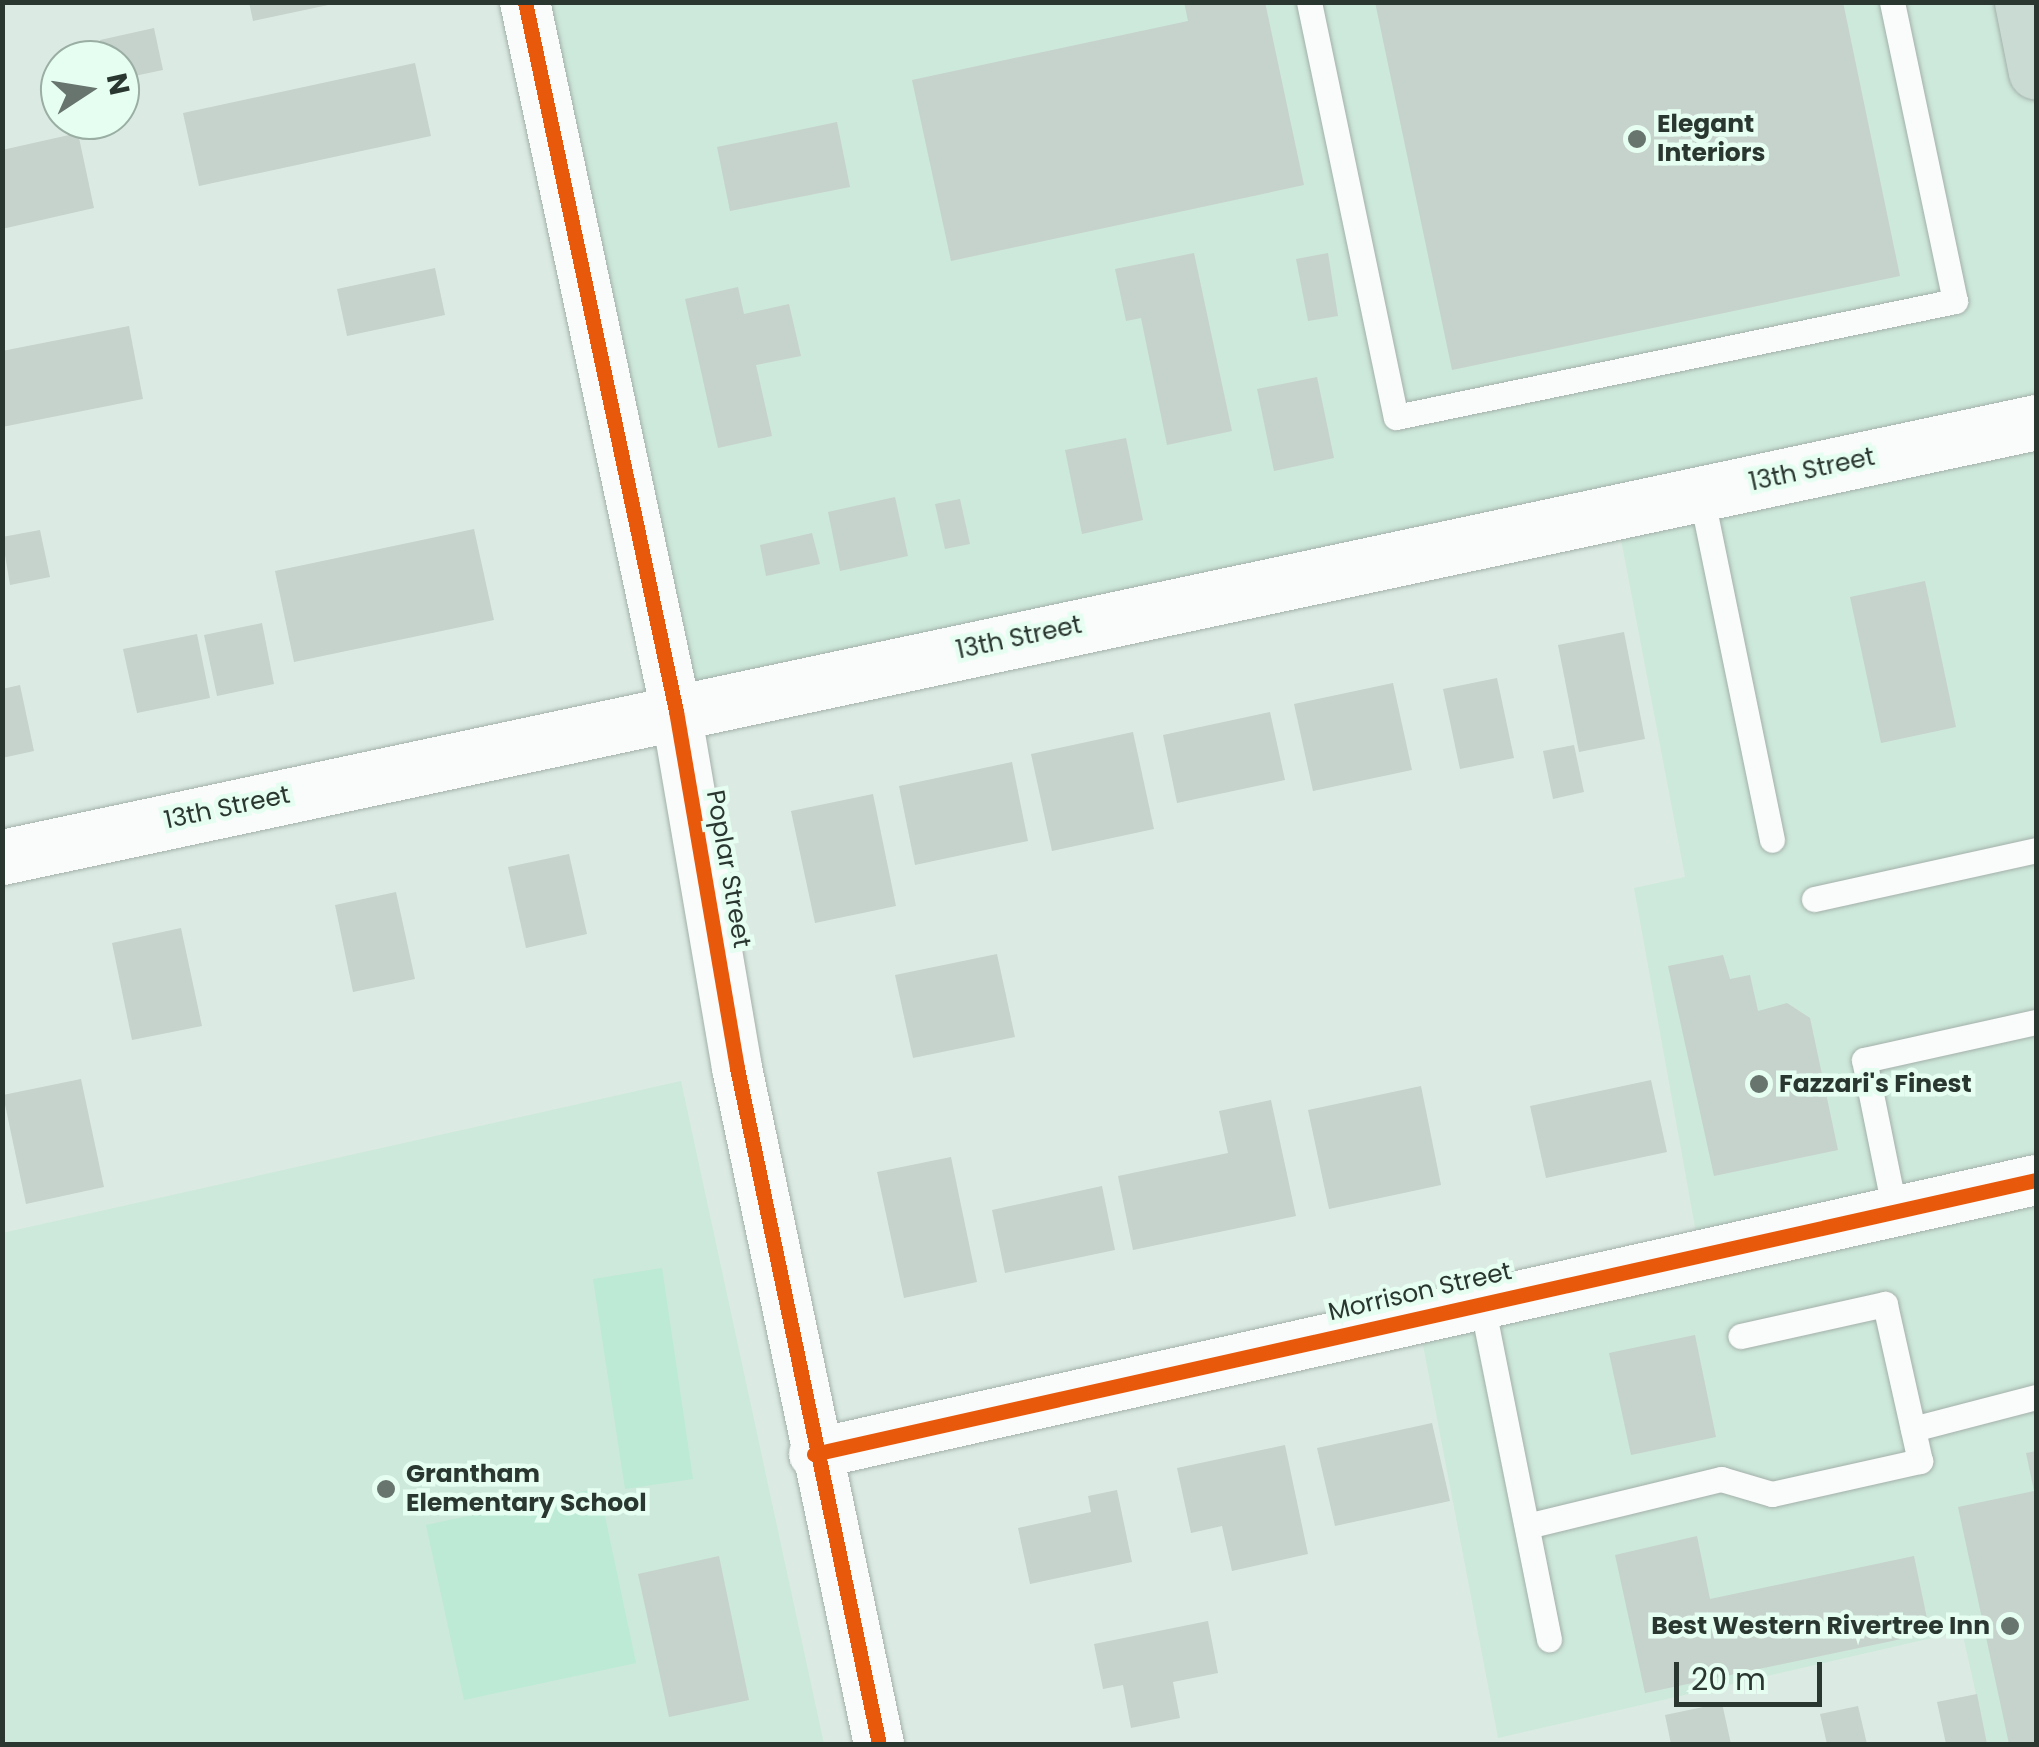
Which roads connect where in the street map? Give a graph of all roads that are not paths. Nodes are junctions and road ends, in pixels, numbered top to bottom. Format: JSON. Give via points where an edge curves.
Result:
{"nodes":[{"id":1,"x":525,"y":2,"type":"edge"},
{"id":2,"x":1309,"y":2,"type":"edge"},
{"id":3,"x":1892,"y":2,"type":"edge"},
{"id":4,"x":2022,"y":2,"type":"edge"},
{"id":5,"x":2036,"y":72,"type":"edge"},
{"id":6,"x":2036,"y":422,"type":"edge"},
{"id":7,"x":1700,"y":494,"type":"junction"},
{"id":8,"x":676,"y":711,"type":"junction"},
{"id":9,"x":1772,"y":840,"type":"dead end"},
{"id":10,"x":2036,"y":850,"type":"edge"},
{"id":11,"x":2,"y":856,"type":"edge"},
{"id":12,"x":1814,"y":899,"type":"dead end"},
{"id":13,"x":2036,"y":1022,"type":"edge"},
{"id":14,"x":2036,"y":1180,"type":"edge"},
{"id":15,"x":1895,"y":1212,"type":"junction"},
{"id":16,"x":1482,"y":1304,"type":"junction"},
{"id":17,"x":1742,"y":1336,"type":"dead end"},
{"id":18,"x":2036,"y":1397,"type":"edge"},
{"id":19,"x":1912,"y":1429,"type":"junction"},
{"id":20,"x":814,"y":1454,"type":"junction"},
{"id":21,"x":1526,"y":1526,"type":"junction"},
{"id":22,"x":1549,"y":1639,"type":"dead end"},
{"id":23,"x":878,"y":1744,"type":"edge"}],
"edges":[{"from":1,"to":8,"type":"street","name":"Poplar Street"},
{"from":2,"to":3,"type":"lane","via":[[1396,417],[1955,301]]},
{"from":4,"to":5,"type":"highway"},
{"from":6,"to":7,"type":"main road","name":"13th Street"},
{"from":7,"to":8,"type":"main road","name":"13th Street"},
{"from":7,"to":9,"type":"lane"},
{"from":8,"to":11,"type":"main road","name":"13th Street"},
{"from":8,"to":20,"type":"street","name":"Poplar Street","via":[[737,1068]]},
{"from":10,"to":12,"type":"lane"},
{"from":13,"to":15,"type":"lane","via":[[1864,1060]]},
{"from":14,"to":15,"type":"street","name":"Morrison Street"},
{"from":15,"to":16,"type":"street","name":"Morrison Street"},
{"from":16,"to":20,"type":"street","name":"Morrison Street"},
{"from":16,"to":21,"type":"lane"},
{"from":17,"to":19,"type":"lane","via":[[1885,1304]]},
{"from":18,"to":19,"type":"lane"},
{"from":19,"to":21,"type":"lane","via":[[1920,1461],[1772,1494],[1721,1479]]},
{"from":20,"to":23,"type":"street","name":"Poplar Street"},
{"from":21,"to":22,"type":"lane"}]}
